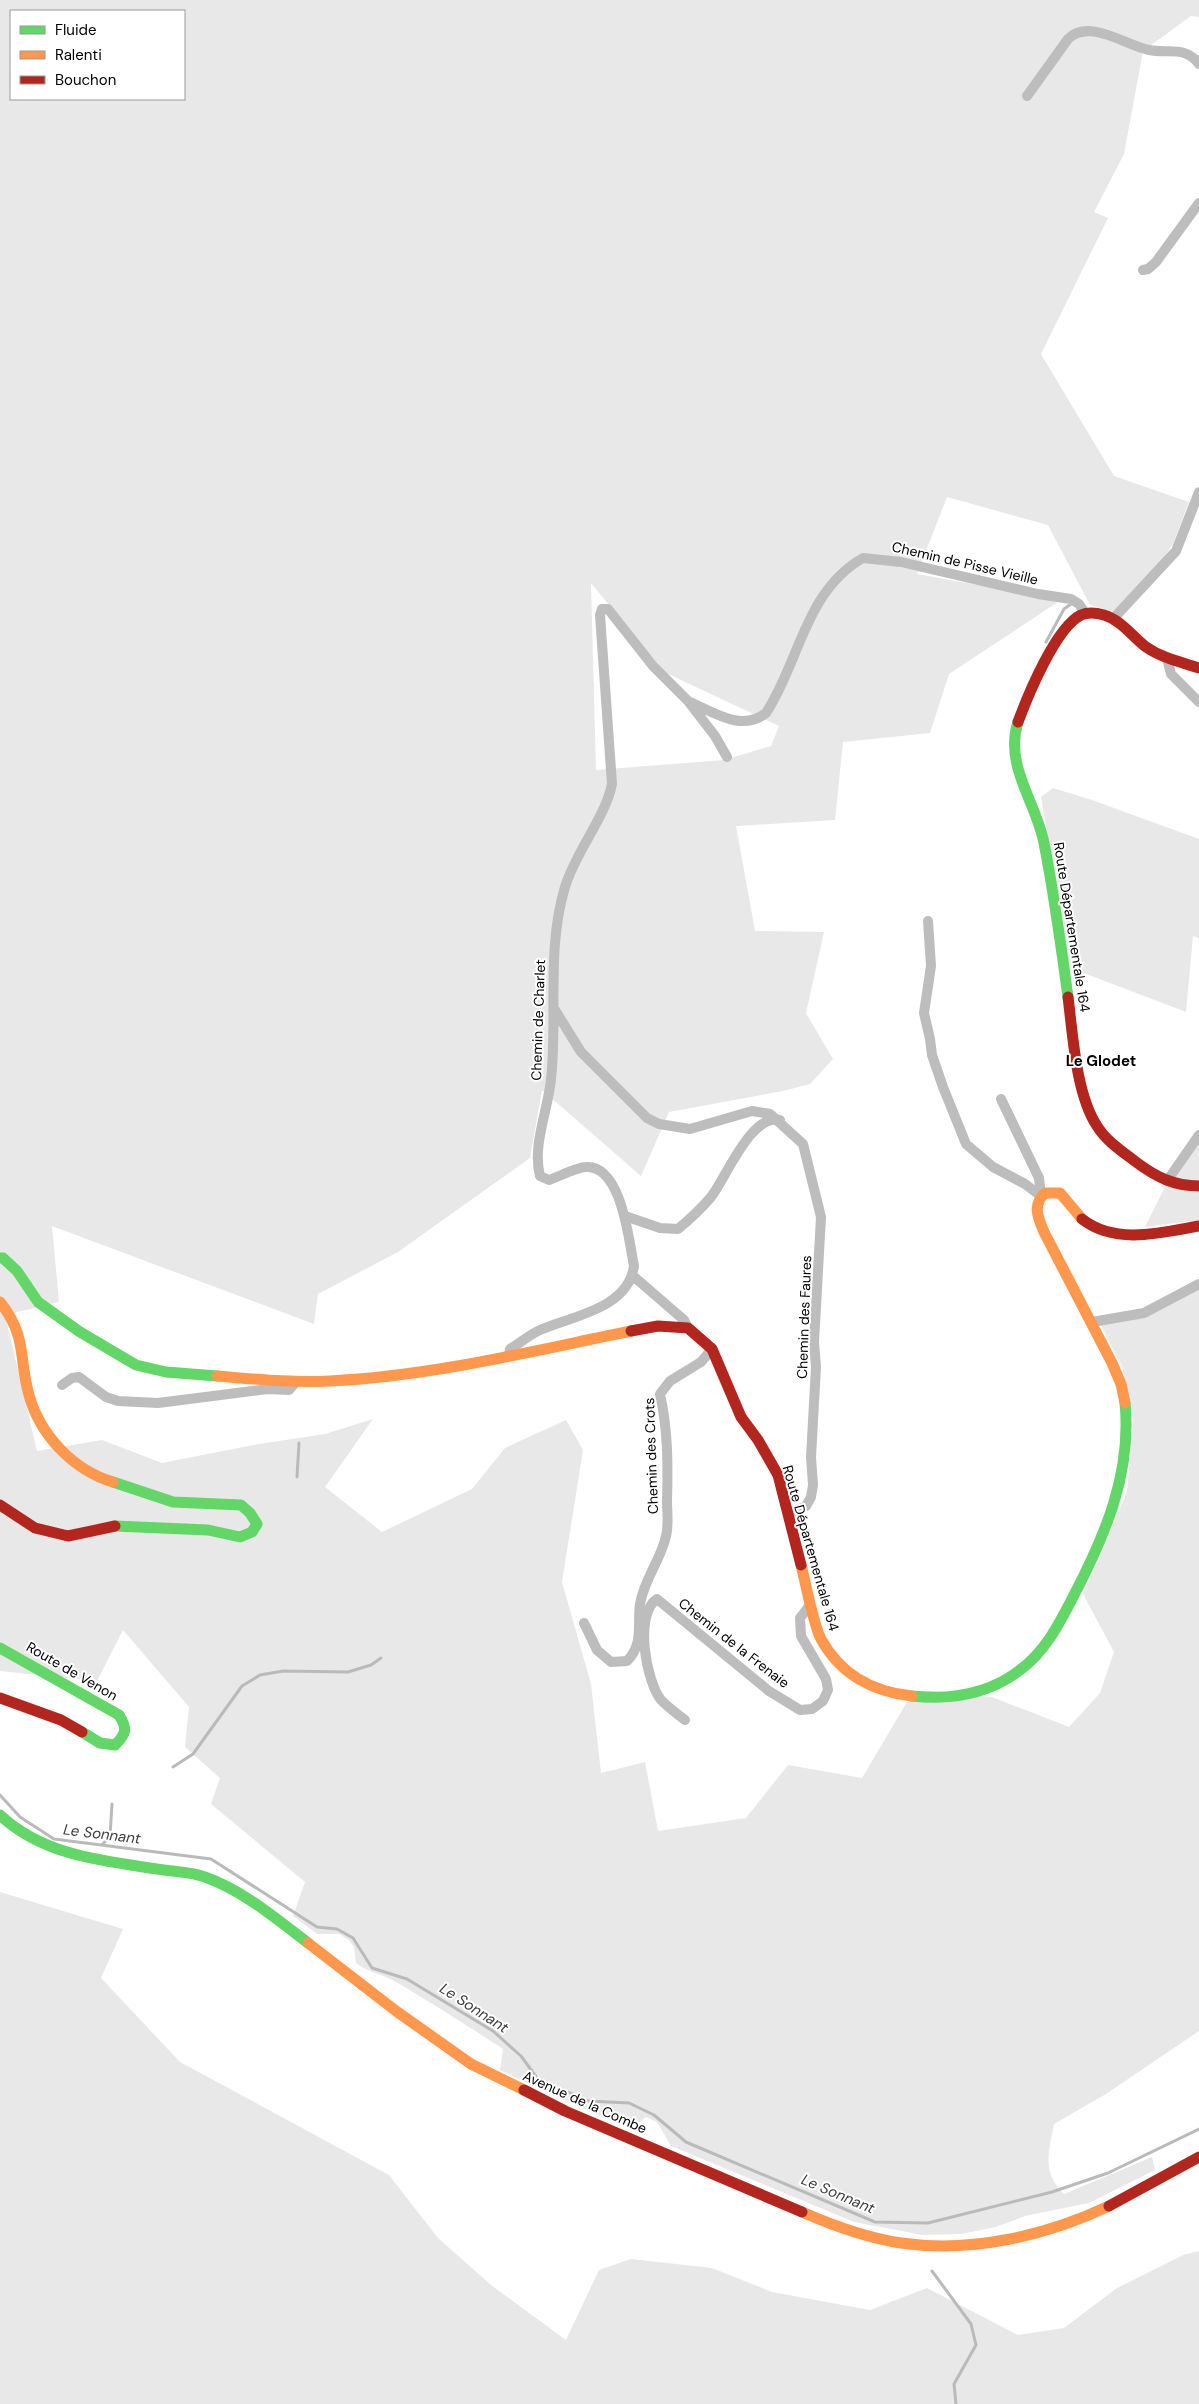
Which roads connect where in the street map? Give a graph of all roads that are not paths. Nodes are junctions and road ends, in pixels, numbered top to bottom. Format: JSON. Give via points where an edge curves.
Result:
{"nodes":[{"id":1,"x":1199,"y":64,"type":"edge"},
{"id":2,"x":1027,"y":96,"type":"dead end"},
{"id":3,"x":1199,"y":203,"type":"edge"},
{"id":4,"x":1143,"y":270,"type":"dead end"},
{"id":5,"x":1199,"y":492,"type":"edge"},
{"id":6,"x":1085,"y":613,"type":"junction"},
{"id":7,"x":1113,"y":619,"type":"junction"},
{"id":8,"x":1167,"y":658,"type":"junction"},
{"id":9,"x":1199,"y":668,"type":"edge"},
{"id":10,"x":688,"y":700,"type":"junction"},
{"id":11,"x":1199,"y":702,"type":"edge"},
{"id":12,"x":727,"y":757,"type":"dead end"},
{"id":13,"x":928,"y":921,"type":"dead end"},
{"id":14,"x":554,"y":1009,"type":"junction"},
{"id":15,"x":1002,"y":1099,"type":"dead end"},
{"id":16,"x":780,"y":1120,"type":"junction"},
{"id":17,"x":1199,"y":1135,"type":"edge"},
{"id":18,"x":1167,"y":1181,"type":"junction"},
{"id":19,"x":1199,"y":1186,"type":"edge"},
{"id":20,"x":1041,"y":1196,"type":"junction"},
{"id":21,"x":625,"y":1216,"type":"junction"},
{"id":22,"x":1199,"y":1226,"type":"edge"},
{"id":23,"x":0,"y":1258,"type":"edge"},
{"id":24,"x":632,"y":1275,"type":"junction"},
{"id":25,"x":1199,"y":1284,"type":"edge"},
{"id":26,"x":0,"y":1302,"type":"edge"},
{"id":27,"x":1092,"y":1322,"type":"junction"},
{"id":28,"x":688,"y":1328,"type":"junction"},
{"id":29,"x":712,"y":1349,"type":"junction"},
{"id":30,"x":509,"y":1355,"type":"junction"},
{"id":31,"x":296,"y":1382,"type":"junction"},
{"id":32,"x":62,"y":1386,"type":"dead end"},
{"id":33,"x":0,"y":1505,"type":"edge"},
{"id":34,"x":788,"y":1514,"type":"junction"},
{"id":35,"x":810,"y":1605,"type":"junction"},
{"id":36,"x":584,"y":1623,"type":"dead end"},
{"id":37,"x":0,"y":1648,"type":"edge"},
{"id":38,"x":0,"y":1698,"type":"edge"},
{"id":39,"x":685,"y":1720,"type":"dead end"},
{"id":40,"x":0,"y":1815,"type":"edge"},
{"id":41,"x":1199,"y":2157,"type":"edge"}],
"edges":[{"from":1,"to":2,"type":"street","via":[[1184,52],[1149,50],[1088,31],[1074,33]]},
{"from":3,"to":4,"type":"street","via":[[1156,262]]},
{"from":5,"to":7,"type":"street","via":[[1176,551]]},
{"from":6,"to":7,"type":"street"},
{"from":6,"to":10,"type":"street","name":"Chemin de Pisse Vieille","via":[[1071,599],[902,562],[863,558],[843,573],[818,603],[766,713],[758,719],[742,722]]},
{"from":6,"to":18,"type":"street","name":"Route Départementale 164","via":[[1073,618],[1044,663],[1018,721],[1015,758],[1043,836],[1055,898],[1077,1060],[1092,1115],[1098,1128],[1109,1139],[1146,1169]]},
{"from":7,"to":8,"type":"street","via":[[1151,651]]},
{"from":8,"to":9,"type":"street"},
{"from":8,"to":11,"type":"street","via":[[1171,674]]},
{"from":10,"to":12,"type":"street"},
{"from":10,"to":14,"type":"street","name":"Chemin de Charlet","via":[[653,666],[608,609],[603,608],[600,615],[612,784],[565,887],[558,914],[554,948]]},
{"from":13,"to":20,"type":"street","via":[[931,966],[924,1013],[932,1055],[966,1144],[993,1167]]},
{"from":14,"to":16,"type":"street","via":[[581,1052],[647,1118],[659,1124],[690,1129],[752,1111],[770,1114]]},
{"from":14,"to":21,"type":"street","name":"Chemin de Charlet","via":[[551,1081],[536,1162],[540,1176],[549,1180],[584,1167],[593,1168],[613,1186]]},
{"from":15,"to":20,"type":"street","via":[[1039,1178]]},
{"from":16,"to":21,"type":"street","via":[[767,1121],[756,1130],[743,1144],[712,1195],[678,1229],[660,1228]]},
{"from":16,"to":34,"type":"street","name":"Chemin des Faures","via":[[803,1144],[821,1217],[814,1342],[811,1497],[806,1506]]},
{"from":17,"to":18,"type":"street"},
{"from":18,"to":19,"type":"street","name":"Route Départementale 164"},
{"from":20,"to":22,"type":"street","via":[[1060,1193],[1082,1219],[1098,1231],[1116,1235]]},
{"from":20,"to":27,"type":"street","name":"Route Départementale 164","via":[[1036,1212],[1044,1232]]},
{"from":21,"to":24,"type":"street","name":"Chemin de Charlet","via":[[634,1266]]},
{"from":23,"to":31,"type":"street","via":[[17,1271],[38,1302],[80,1332],[136,1364],[166,1372]]},
{"from":24,"to":28,"type":"street","via":[[684,1320]]},
{"from":24,"to":30,"type":"street","via":[[616,1297],[594,1310],[538,1331],[510,1349]]},
{"from":25,"to":27,"type":"street","via":[[1144,1313]]},
{"from":26,"to":33,"type":"street","via":[[13,1319],[20,1337],[29,1395],[42,1424],[58,1448],[88,1472],[108,1481],[173,1502],[241,1505],[250,1512],[256,1524],[252,1532],[240,1537],[208,1530],[120,1525],[68,1536],[35,1528]]},
{"from":27,"to":35,"type":"street","name":"Route Départementale 164","via":[[1114,1366],[1125,1398],[1127,1444],[1119,1488],[1104,1532],[1054,1632],[1032,1660],[1000,1682],[974,1694],[949,1698],[898,1695],[856,1680],[833,1659],[820,1638]]},
{"from":28,"to":29,"type":"street","name":"Route Départementale 164"},
{"from":28,"to":30,"type":"street","via":[[658,1326]]},
{"from":29,"to":34,"type":"street","name":"Route Départementale 164","via":[[737,1409],[778,1476]]},
{"from":29,"to":36,"type":"street","name":"Chemin des Crots","via":[[701,1362],[670,1381],[660,1394],[668,1452],[667,1534],[640,1604],[636,1652],[627,1661],[611,1662],[603,1658]]},
{"from":30,"to":31,"type":"street","via":[[400,1374]]},
{"from":31,"to":32,"type":"street","via":[[289,1390],[268,1389],[158,1403],[118,1401],[106,1397],[79,1378],[72,1378]]},
{"from":34,"to":35,"type":"street","name":"Route Départementale 164"},
{"from":35,"to":39,"type":"street","name":"Chemin de la Frenaie","via":[[800,1618],[801,1636],[826,1679],[828,1690],[823,1701],[812,1710],[800,1710],[769,1691],[657,1599],[651,1602],[644,1648],[648,1672],[661,1699]]},
{"from":37,"to":38,"type":"street","name":"Route de Venon","via":[[119,1715],[126,1726],[125,1735],[115,1745],[100,1743],[61,1720]]},
{"from":40,"to":41,"type":"street","name":"Avenue de la Combe","via":[[29,1837],[63,1852],[203,1876],[228,1886],[253,1901],[396,2011],[476,2066],[566,2112],[839,2228],[900,2243],[931,2245],[1012,2238],[1078,2221]]}]}
